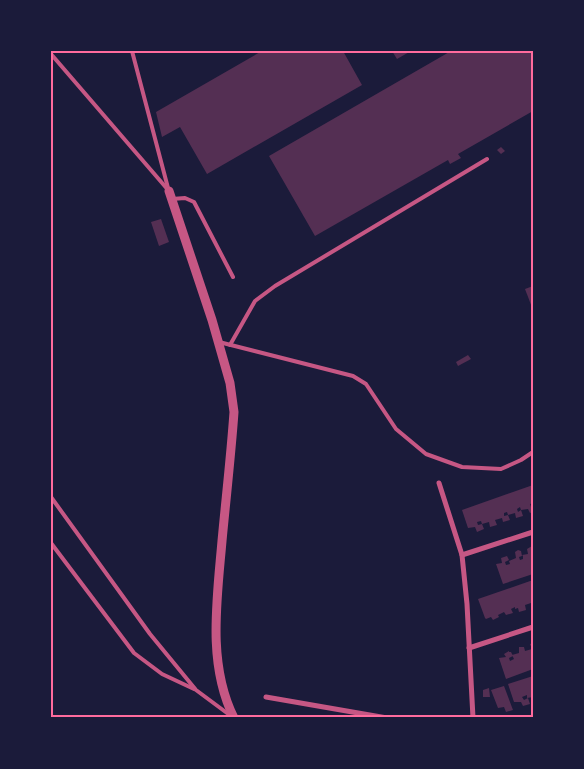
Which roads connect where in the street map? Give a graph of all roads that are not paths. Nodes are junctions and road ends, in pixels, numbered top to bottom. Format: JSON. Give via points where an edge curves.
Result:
{"nodes":[{"id":1,"x":132,"y":51,"type":"edge"},
{"id":2,"x":51,"y":54,"type":"edge"},
{"id":3,"x":487,"y":159,"type":"dead end"},
{"id":4,"x":170,"y":195,"type":"junction"},
{"id":5,"x":233,"y":277,"type":"dead end"},
{"id":6,"x":218,"y":342,"type":"junction"},
{"id":7,"x":230,"y":345,"type":"junction"},
{"id":8,"x":533,"y":452,"type":"edge"},
{"id":9,"x":439,"y":483,"type":"dead end"},
{"id":10,"x":51,"y":496,"type":"edge"},
{"id":11,"x":533,"y":532,"type":"edge"},
{"id":12,"x":51,"y":543,"type":"edge"},
{"id":13,"x":462,"y":555,"type":"junction"},
{"id":14,"x":533,"y":627,"type":"edge"},
{"id":15,"x":469,"y":648,"type":"junction"},
{"id":16,"x":196,"y":690,"type":"junction"},
{"id":17,"x":266,"y":697,"type":"dead end"},
{"id":18,"x":234,"y":718,"type":"edge"},
{"id":19,"x":387,"y":718,"type":"edge"},
{"id":20,"x":473,"y":718,"type":"edge"}],
"edges":[{"from":1,"to":4,"type":"lane"},
{"from":2,"to":4,"type":"lane"},
{"from":3,"to":7,"type":"lane","via":[[276,286],[255,302]]},
{"from":4,"to":5,"type":"lane","via":[[194,202]]},
{"from":4,"to":6,"type":"street"},
{"from":6,"to":7,"type":"lane"},
{"from":6,"to":18,"type":"street","via":[[230,383],[234,412],[216,613],[219,675],[225,700]]},
{"from":7,"to":8,"type":"lane","via":[[352,376],[366,384],[396,429],[426,454],[462,467],[501,469]]},
{"from":9,"to":13,"type":"street"},
{"from":10,"to":16,"type":"lane","via":[[150,634]]},
{"from":11,"to":13,"type":"street"},
{"from":12,"to":16,"type":"lane","via":[[134,653],[162,674]]},
{"from":13,"to":15,"type":"street"},
{"from":14,"to":15,"type":"street"},
{"from":15,"to":20,"type":"street"},
{"from":16,"to":18,"type":"lane"},
{"from":17,"to":19,"type":"street"}]}
